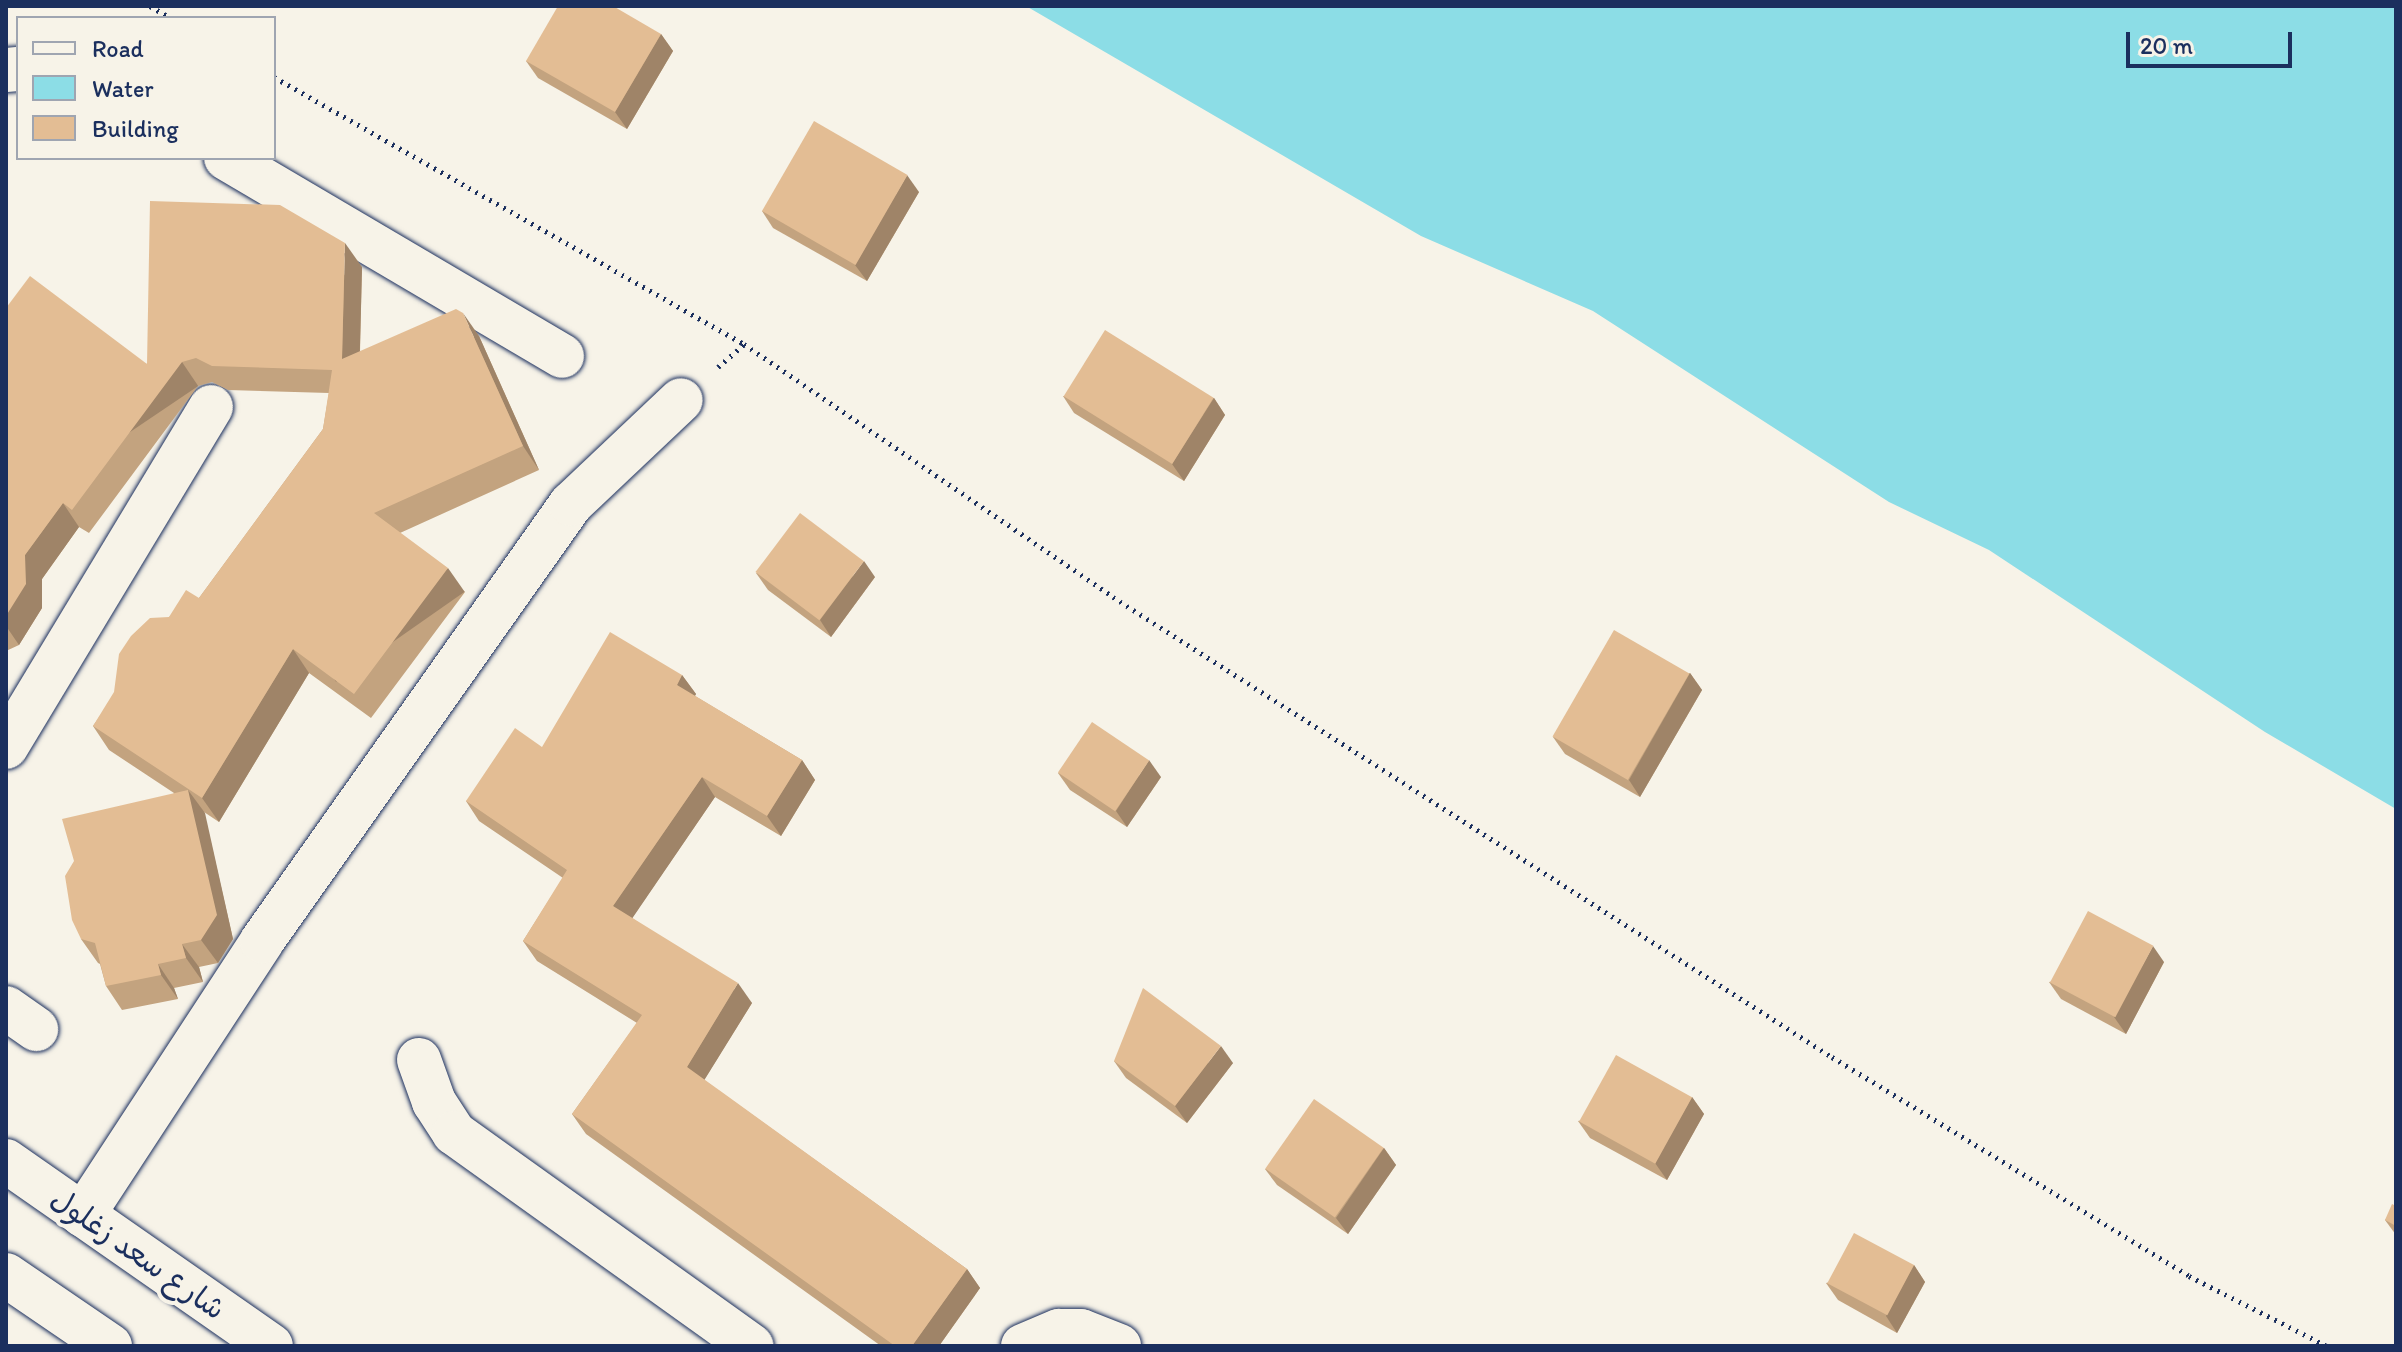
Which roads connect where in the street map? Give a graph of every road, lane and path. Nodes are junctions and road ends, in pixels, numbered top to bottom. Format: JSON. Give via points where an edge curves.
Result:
{"nodes":[{"id":1,"x":150,"y":6,"type":"edge"},
{"id":2,"x":168,"y":16,"type":"edge"},
{"id":3,"x":276,"y":78,"type":"edge"},
{"id":4,"x":229,"y":160,"type":"edge"},
{"id":5,"x":562,"y":356,"type":"dead end"},
{"id":6,"x":681,"y":400,"type":"dead end"},
{"id":7,"x":211,"y":407,"type":"dead end"},
{"id":8,"x":6,"y":747,"type":"edge"},
{"id":9,"x":419,"y":1060,"type":"dead end"},
{"id":10,"x":6,"y":1161,"type":"edge"},
{"id":11,"x":83,"y":1215,"type":"junction"},
{"id":12,"x":6,"y":1275,"type":"edge"},
{"id":13,"x":110,"y":1346,"type":"edge"},
{"id":14,"x":271,"y":1346,"type":"edge"},
{"id":15,"x":752,"y":1346,"type":"edge"},
{"id":16,"x":1023,"y":1346,"type":"edge"},
{"id":17,"x":1119,"y":1346,"type":"edge"},
{"id":18,"x":2327,"y":1346,"type":"edge"}],
"edges":[{"from":1,"to":2,"type":"path"},
{"from":3,"to":18,"type":"path","via":[[744,344],[1113,597],[1819,1049],[2189,1276]]},
{"from":4,"to":5,"type":"street"},
{"from":6,"to":11,"type":"street","via":[[571,504],[262,941]]},
{"from":7,"to":8,"type":"street"},
{"from":9,"to":15,"type":"street","via":[[434,1102],[454,1133]]},
{"from":10,"to":11,"type":"street","name":"شارع سعد زغلول"},
{"from":11,"to":14,"type":"street","name":"شارع سعد زغلول"},
{"from":12,"to":13,"type":"street"},
{"from":16,"to":17,"type":"street","via":[[1059,1331],[1081,1331]]}]}
